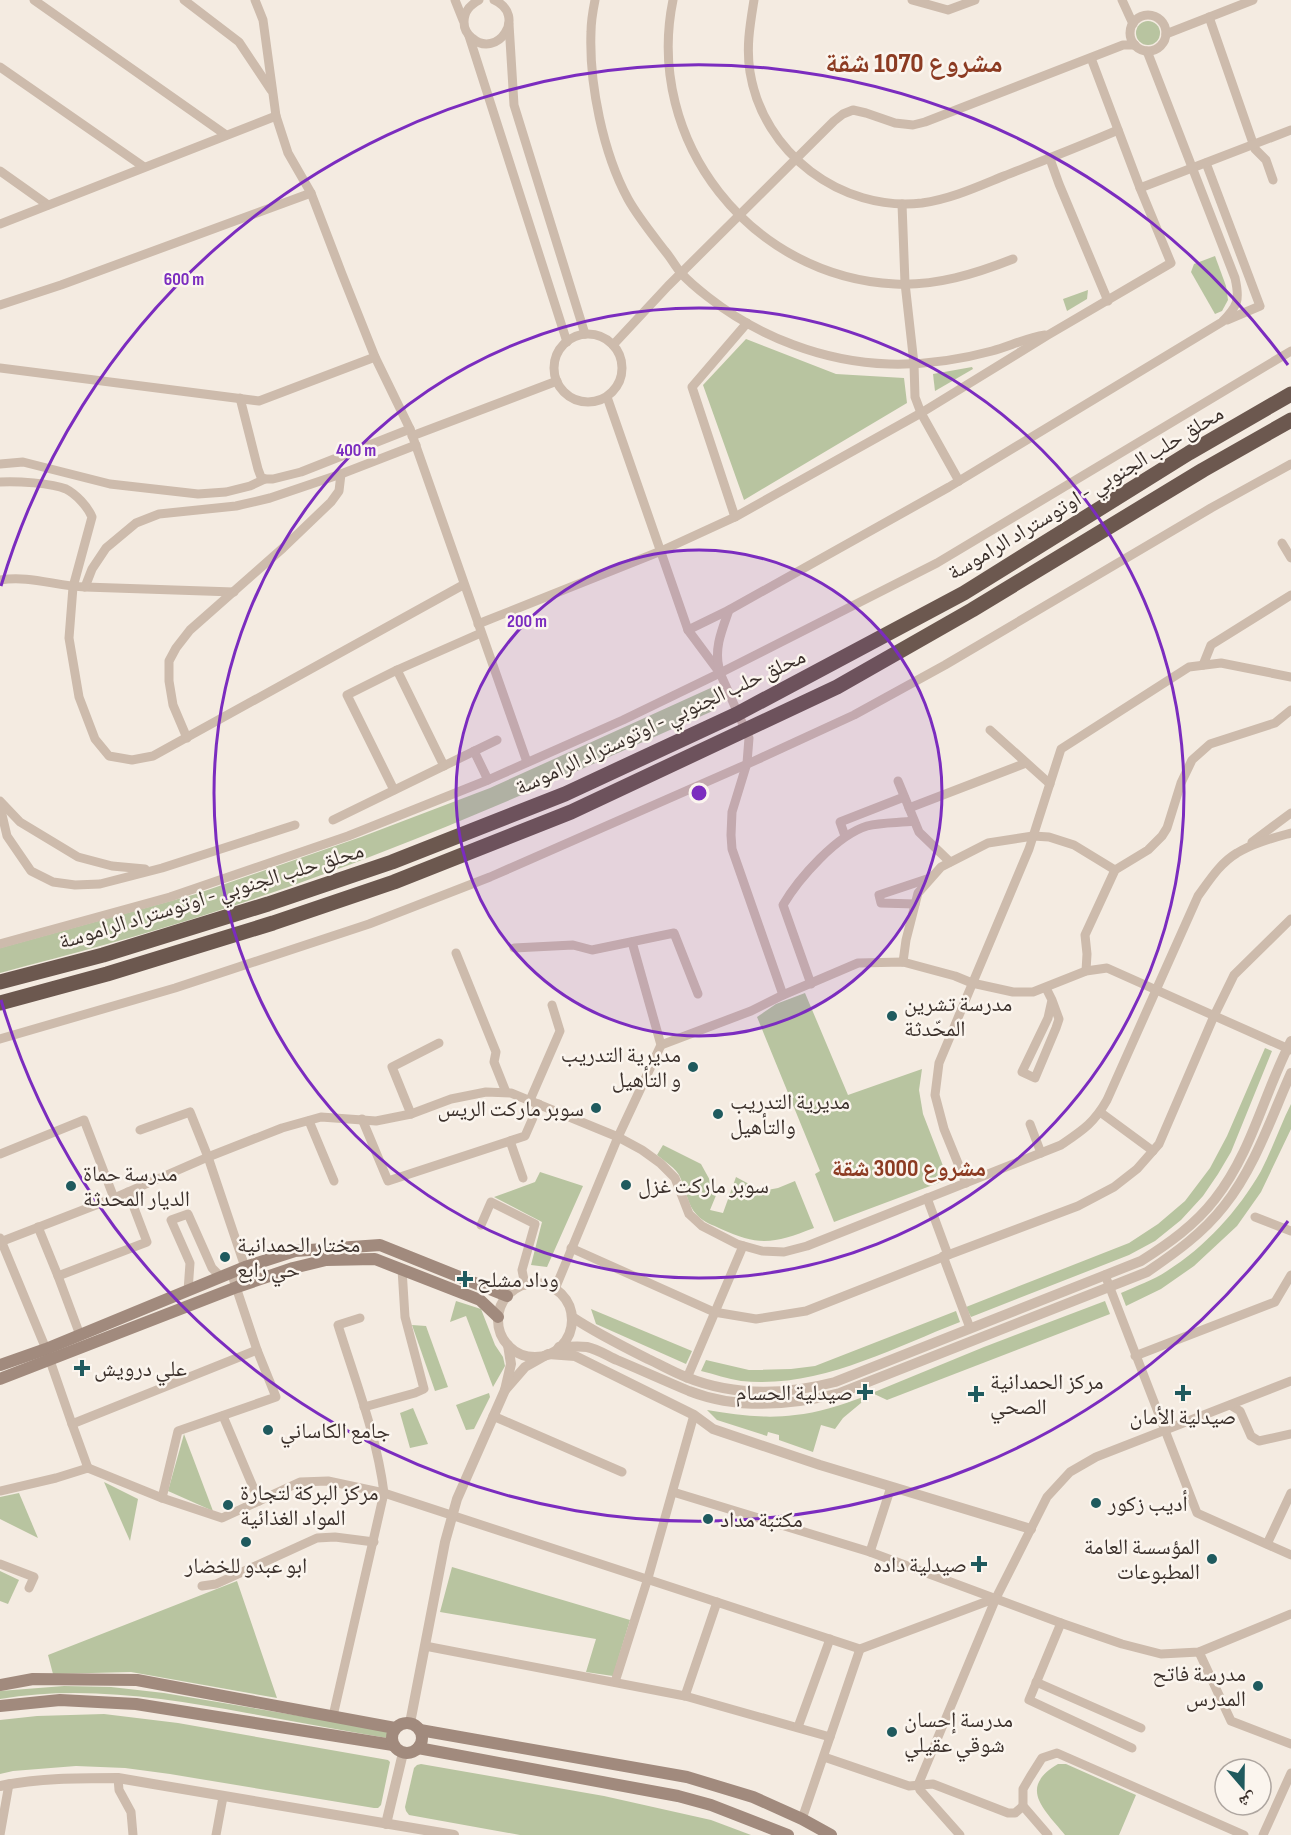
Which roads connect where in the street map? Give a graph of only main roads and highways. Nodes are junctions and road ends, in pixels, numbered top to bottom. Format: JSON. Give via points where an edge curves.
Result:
{"nodes":[{"id":1,"x":1291,"y":394,"type":"edge"},
{"id":2,"x":1291,"y":420,"type":"edge"},
{"id":3,"x":0,"y":982,"type":"edge"},
{"id":4,"x":0,"y":1003,"type":"edge"},
{"id":5,"x":507,"y":1296,"type":"road end"},
{"id":6,"x":498,"y":1317,"type":"road end"},
{"id":7,"x":48,"y":1354,"type":"junction"},
{"id":8,"x":0,"y":1365,"type":"edge"},
{"id":9,"x":0,"y":1379,"type":"edge"},
{"id":10,"x":0,"y":1684,"type":"edge"},
{"id":11,"x":0,"y":1706,"type":"edge"},
{"id":12,"x":415,"y":1726,"type":"junction"},
{"id":13,"x":395,"y":1728,"type":"junction"},
{"id":14,"x":418,"y":1748,"type":"junction"},
{"id":15,"x":398,"y":1749,"type":"junction"},
{"id":16,"x":788,"y":1835,"type":"edge"},
{"id":17,"x":831,"y":1835,"type":"edge"}],
"edges":[{"from":1,"to":3,"type":"highway","name":"محلق حلب الجنوبي - اوتوستراد الراموسة","via":[[964,593],[737,714],[565,794],[392,862],[268,904]]},
{"from":2,"to":4,"type":"highway","name":"محلق حلب الجنوبي - اوتوستراد الراموسة","via":[[837,687],[570,812],[394,882],[107,974]]},
{"from":5,"to":7,"type":"main road","via":[[380,1245],[295,1251],[245,1267],[80,1335]]},
{"from":6,"to":7,"type":"main road","via":[[480,1300],[375,1260],[326,1260]]},
{"from":7,"to":8,"type":"main road"},
{"from":7,"to":9,"type":"main road"},
{"from":10,"to":13,"type":"main road","via":[[33,1679],[137,1680]]},
{"from":11,"to":15,"type":"main road","via":[[60,1700],[136,1704]]},
{"from":12,"to":13,"type":"main road","via":[[404,1723]]},
{"from":12,"to":14,"type":"main road","via":[[422,1741]]},
{"from":12,"to":17,"type":"main road","via":[[687,1777],[753,1797]]},
{"from":13,"to":15,"type":"main road","via":[[392,1737]]},
{"from":14,"to":15,"type":"main road","via":[[413,1752]]},
{"from":14,"to":16,"type":"main road","via":[[678,1796]]}]}
